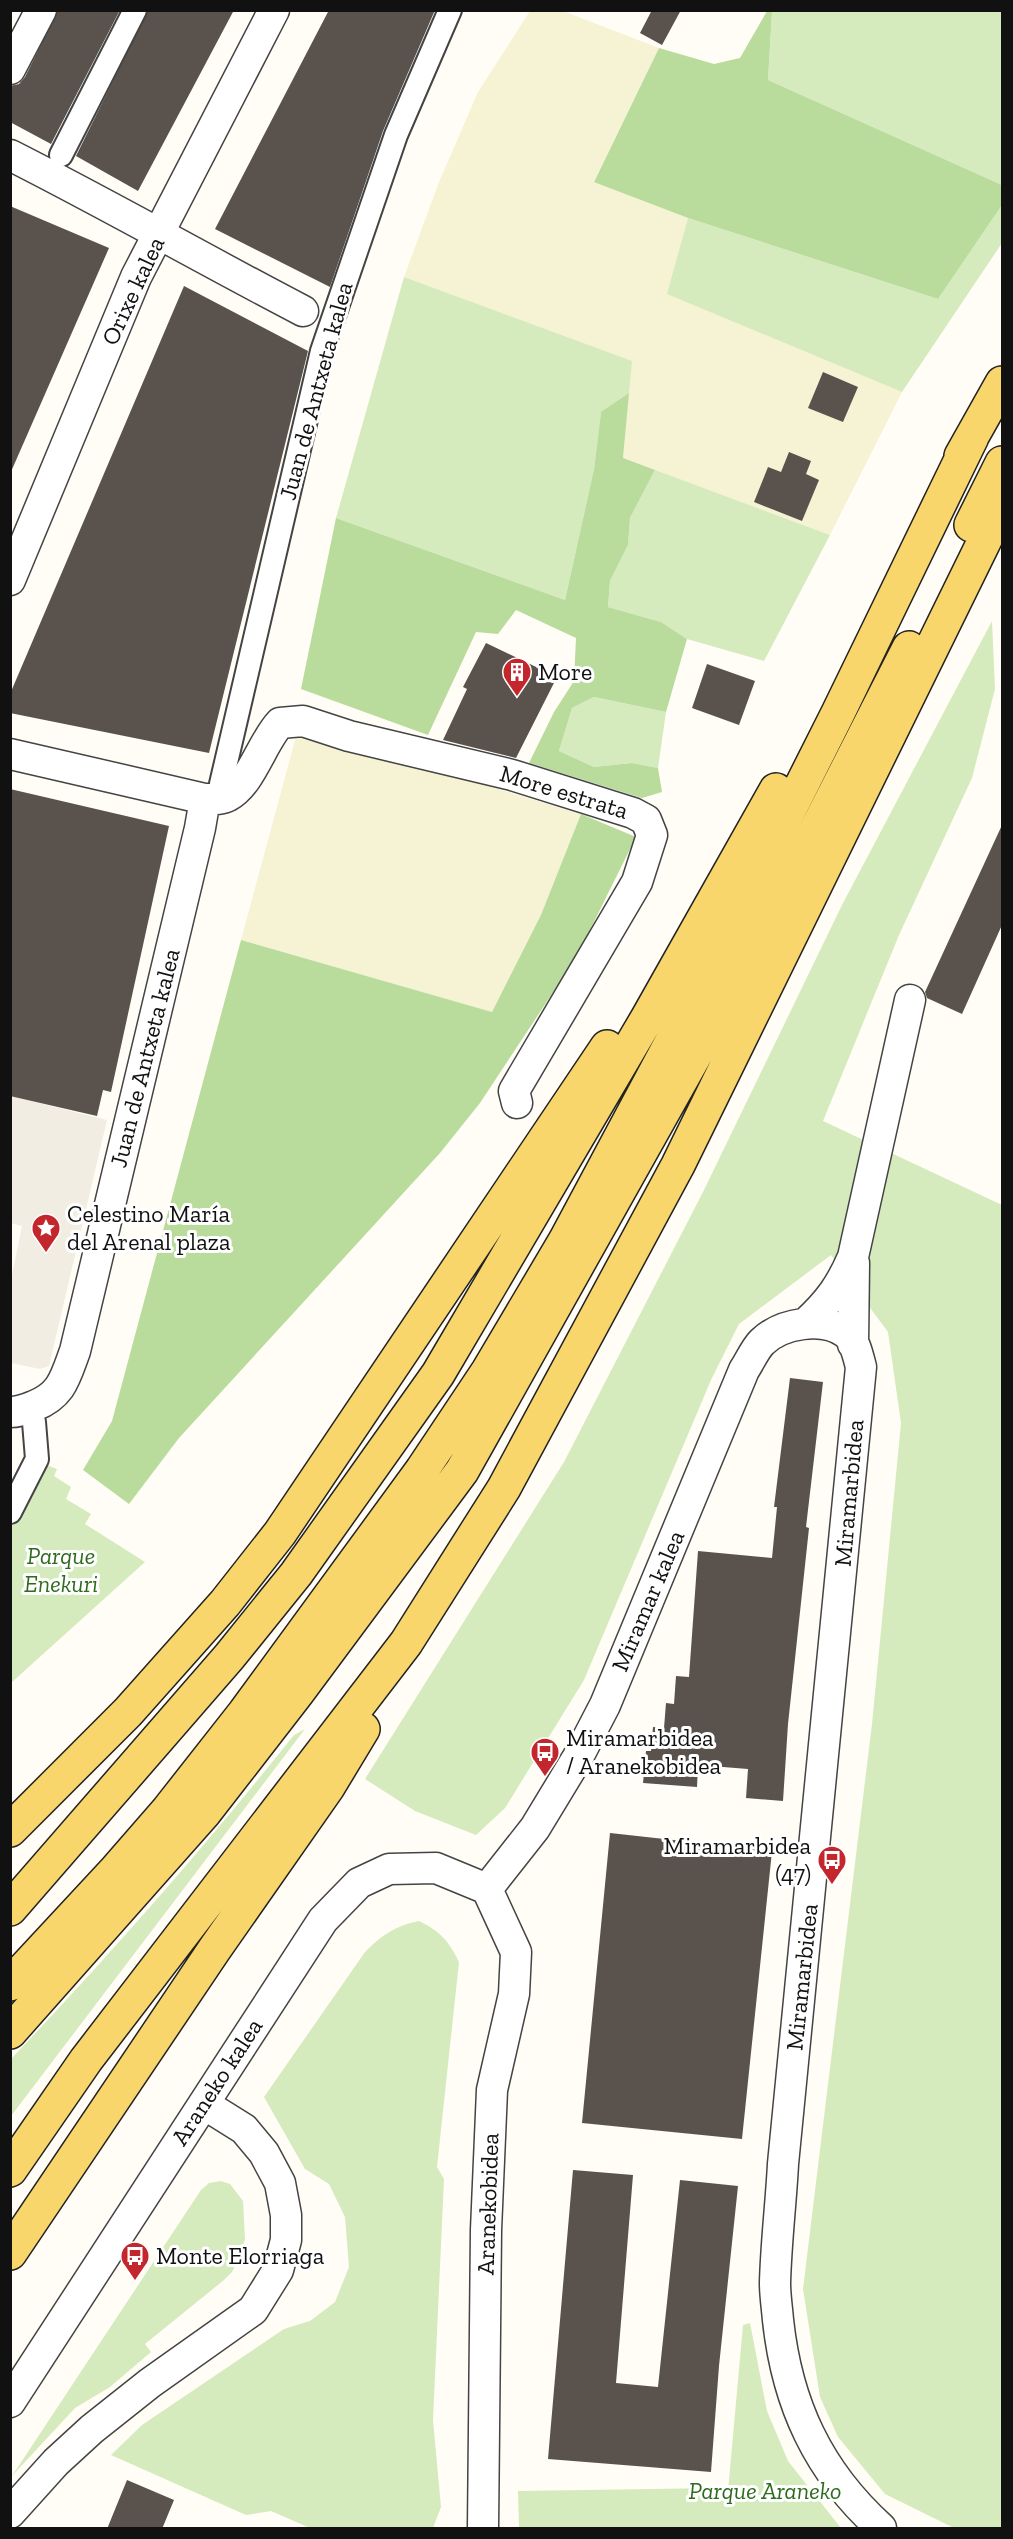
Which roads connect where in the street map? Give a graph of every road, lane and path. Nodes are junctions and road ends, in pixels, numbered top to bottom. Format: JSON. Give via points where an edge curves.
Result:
{"nodes":[{"id":1,"x":41,"y":10,"type":"edge"},
{"id":2,"x":135,"y":10,"type":"edge"},
{"id":3,"x":274,"y":10,"type":"edge"},
{"id":4,"x":450,"y":10,"type":"edge"},
{"id":5,"x":10,"y":69,"type":"edge"},
{"id":6,"x":61,"y":154,"type":"dead end"},
{"id":7,"x":10,"y":155,"type":"edge"},
{"id":8,"x":159,"y":232,"type":"junction"},
{"id":9,"x":303,"y":311,"type":"dead end"},
{"id":10,"x":1002,"y":382,"type":"edge"},
{"id":11,"x":972,"y":437,"type":"junction"},
{"id":12,"x":1002,"y":463,"type":"edge"},
{"id":13,"x":1002,"y":505,"type":"edge"},
{"id":14,"x":10,"y":580,"type":"edge"},
{"id":15,"x":10,"y":754,"type":"edge"},
{"id":16,"x":213,"y":792,"type":"junction"},
{"id":17,"x":762,"y":813,"type":"junction"},
{"id":18,"x":910,"y":1000,"type":"dead end"},
{"id":19,"x":518,"y":1103,"type":"dead end"},
{"id":20,"x":854,"y":1257,"type":"junction"},
{"id":21,"x":806,"y":1323,"type":"junction"},
{"id":22,"x":853,"y":1344,"type":"junction"},
{"id":23,"x":22,"y":1417,"type":"edge"},
{"id":24,"x":10,"y":1512,"type":"edge"},
{"id":25,"x":406,"y":1643,"type":"junction"},
{"id":26,"x":10,"y":1830,"type":"edge"},
{"id":27,"x":487,"y":1889,"type":"junction"},
{"id":28,"x":10,"y":1909,"type":"edge"},
{"id":29,"x":10,"y":1984,"type":"edge"},
{"id":30,"x":10,"y":2032,"type":"edge"},
{"id":31,"x":204,"y":2104,"type":"junction"},
{"id":32,"x":10,"y":2170,"type":"edge"},
{"id":33,"x":10,"y":2253,"type":"edge"},
{"id":34,"x":10,"y":2402,"type":"edge"},
{"id":35,"x":10,"y":2513,"type":"edge"},
{"id":36,"x":483,"y":2529,"type":"edge"},
{"id":37,"x":881,"y":2529,"type":"edge"}],
"edges":[{"from":1,"to":5,"type":"street"},
{"from":2,"to":6,"type":"street"},
{"from":3,"to":8,"type":"street","name":"Orixe kalea"},
{"from":4,"to":16,"type":"street","name":"Juan de Antxeta kalea","via":[[396,135],[322,351]]},
{"from":7,"to":8,"type":"street"},
{"from":8,"to":9,"type":"street"},
{"from":8,"to":14,"type":"street","name":"Orixe kalea","via":[[136,277]]},
{"from":10,"to":11,"type":"main road"},
{"from":11,"to":17,"type":"main road"},
{"from":11,"to":29,"type":"main road","via":[[686,1015],[565,1241],[488,1371],[422,1470],[245,1712],[145,1837]]},
{"from":12,"to":30,"type":"main road","via":[[764,932],[462,1471],[205,1812]]},
{"from":13,"to":25,"type":"main road","via":[[678,1166],[504,1488]]},
{"from":15,"to":16,"type":"street"},
{"from":16,"to":19,"type":"street","name":"More estrata","via":[[220,799],[229,796],[241,785],[275,728],[293,720],[512,774],[646,820],[652,835],[638,882],[513,1091]]},
{"from":16,"to":23,"type":"street","name":"Juan de Antxeta kalea","via":[[200,828],[75,1351],[62,1385],[50,1399],[31,1407]]},
{"from":17,"to":26,"type":"main road","via":[[279,1533],[225,1603],[128,1712]]},
{"from":17,"to":28,"type":"main road","via":[[648,1017],[438,1374],[296,1574]]},
{"from":18,"to":20,"type":"street"},
{"from":20,"to":21,"type":"street","via":[[842,1283]]},
{"from":20,"to":22,"type":"street","name":"Miramarbidea"},
{"from":21,"to":22,"type":"street","via":[[830,1325],[848,1334]]},
{"from":21,"to":27,"type":"street","name":"Miramar kalea","via":[[783,1328],[762,1342],[744,1370],[605,1705],[535,1828]]},
{"from":22,"to":37,"type":"street","name":"Miramarbidea","via":[[861,1367],[783,2164],[775,2284],[781,2346],[803,2425],[822,2461],[856,2505]]},
{"from":23,"to":24,"type":"street","via":[[37,1459]]},
{"from":25,"to":32,"type":"main road","via":[[87,2060]]},
{"from":25,"to":33,"type":"main road","via":[[390,1684],[328,1787]]},
{"from":27,"to":31,"type":"street","name":"Araneko kalea","via":[[436,1868],[389,1869],[359,1883],[323,1920]]},
{"from":27,"to":36,"type":"street","name":"Aranekobidea","via":[[516,1952],[514,1994],[492,2090],[485,2241]]},
{"from":31,"to":34,"type":"street","name":"Araneko kalea"},
{"from":31,"to":35,"type":"street","via":[[244,2129],[264,2153],[280,2183],[286,2240],[278,2270],[253,2310],[92,2429]]}]}
